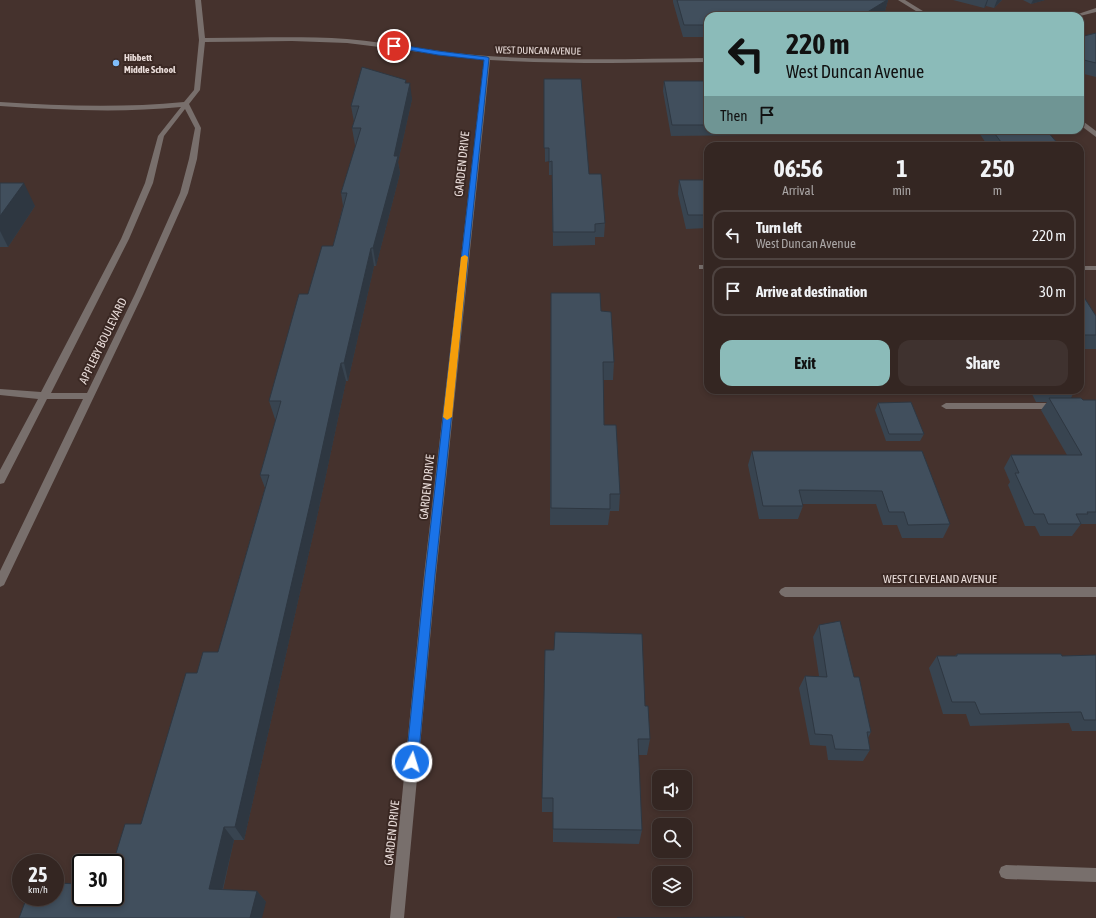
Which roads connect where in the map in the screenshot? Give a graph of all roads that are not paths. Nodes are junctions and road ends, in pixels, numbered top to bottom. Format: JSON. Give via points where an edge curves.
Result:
{"nodes":[{"id":1,"x":198,"y":0,"type":"edge"},
{"id":2,"x":901,"y":0,"type":"edge"},
{"id":3,"x":1096,"y":10,"type":"edge"},
{"id":4,"x":921,"y":12,"type":"edge"},
{"id":5,"x":1084,"y":13,"type":"edge"},
{"id":6,"x":202,"y":40,"type":"junction"},
{"id":7,"x":487,"y":58,"type":"junction"},
{"id":8,"x":704,"y":60,"type":"edge"},
{"id":9,"x":0,"y":104,"type":"edge"},
{"id":10,"x":186,"y":104,"type":"junction"},
{"id":11,"x":1084,"y":124,"type":"edge"},
{"id":12,"x":1096,"y":135,"type":"edge"},
{"id":13,"x":1084,"y":268,"type":"edge"},
{"id":14,"x":1096,"y":268,"type":"edge"},
{"id":15,"x":0,"y":392,"type":"edge"},
{"id":16,"x":44,"y":396,"type":"junction"},
{"id":17,"x":90,"y":396,"type":"junction"},
{"id":18,"x":946,"y":406,"type":"dead end"},
{"id":19,"x":1064,"y":406,"type":"edge"},
{"id":20,"x":0,"y":480,"type":"edge"},
{"id":21,"x":0,"y":582,"type":"edge"},
{"id":22,"x":784,"y":592,"type":"dead end"},
{"id":23,"x":1096,"y":592,"type":"edge"},
{"id":24,"x":1006,"y":872,"type":"dead end"},
{"id":25,"x":1096,"y":875,"type":"edge"},
{"id":26,"x":397,"y":918,"type":"edge"}],
"edges":[{"from":1,"to":6,"type":"street"},
{"from":2,"to":4,"type":"street"},
{"from":3,"to":5,"type":"street"},
{"from":6,"to":7,"type":"street","name":"WEST DUNCAN AVENUE","via":[[346,41]]},
{"from":6,"to":10,"type":"street","via":[[197,90]]},
{"from":7,"to":8,"type":"street","name":"WEST DUNCAN AVENUE"},
{"from":7,"to":26,"type":"street","name":"GARDEN DRIVE","via":[[430,575]]},
{"from":9,"to":10,"type":"street","via":[[147,108]]},
{"from":10,"to":16,"type":"street","via":[[161,136],[149,183],[125,239]]},
{"from":10,"to":17,"type":"street","name":"APPLEBY BOULEVARD","via":[[198,128],[184,193]]},
{"from":11,"to":12,"type":"street"},
{"from":13,"to":14,"type":"street"},
{"from":15,"to":16,"type":"street"},
{"from":16,"to":17,"type":"street"},
{"from":16,"to":20,"type":"street"},
{"from":17,"to":21,"type":"street","name":"APPLEBY BOULEVARD"},
{"from":18,"to":19,"type":"street"},
{"from":22,"to":23,"type":"street","name":"WEST CLEVELAND AVENUE"},
{"from":24,"to":25,"type":"street"}]}
